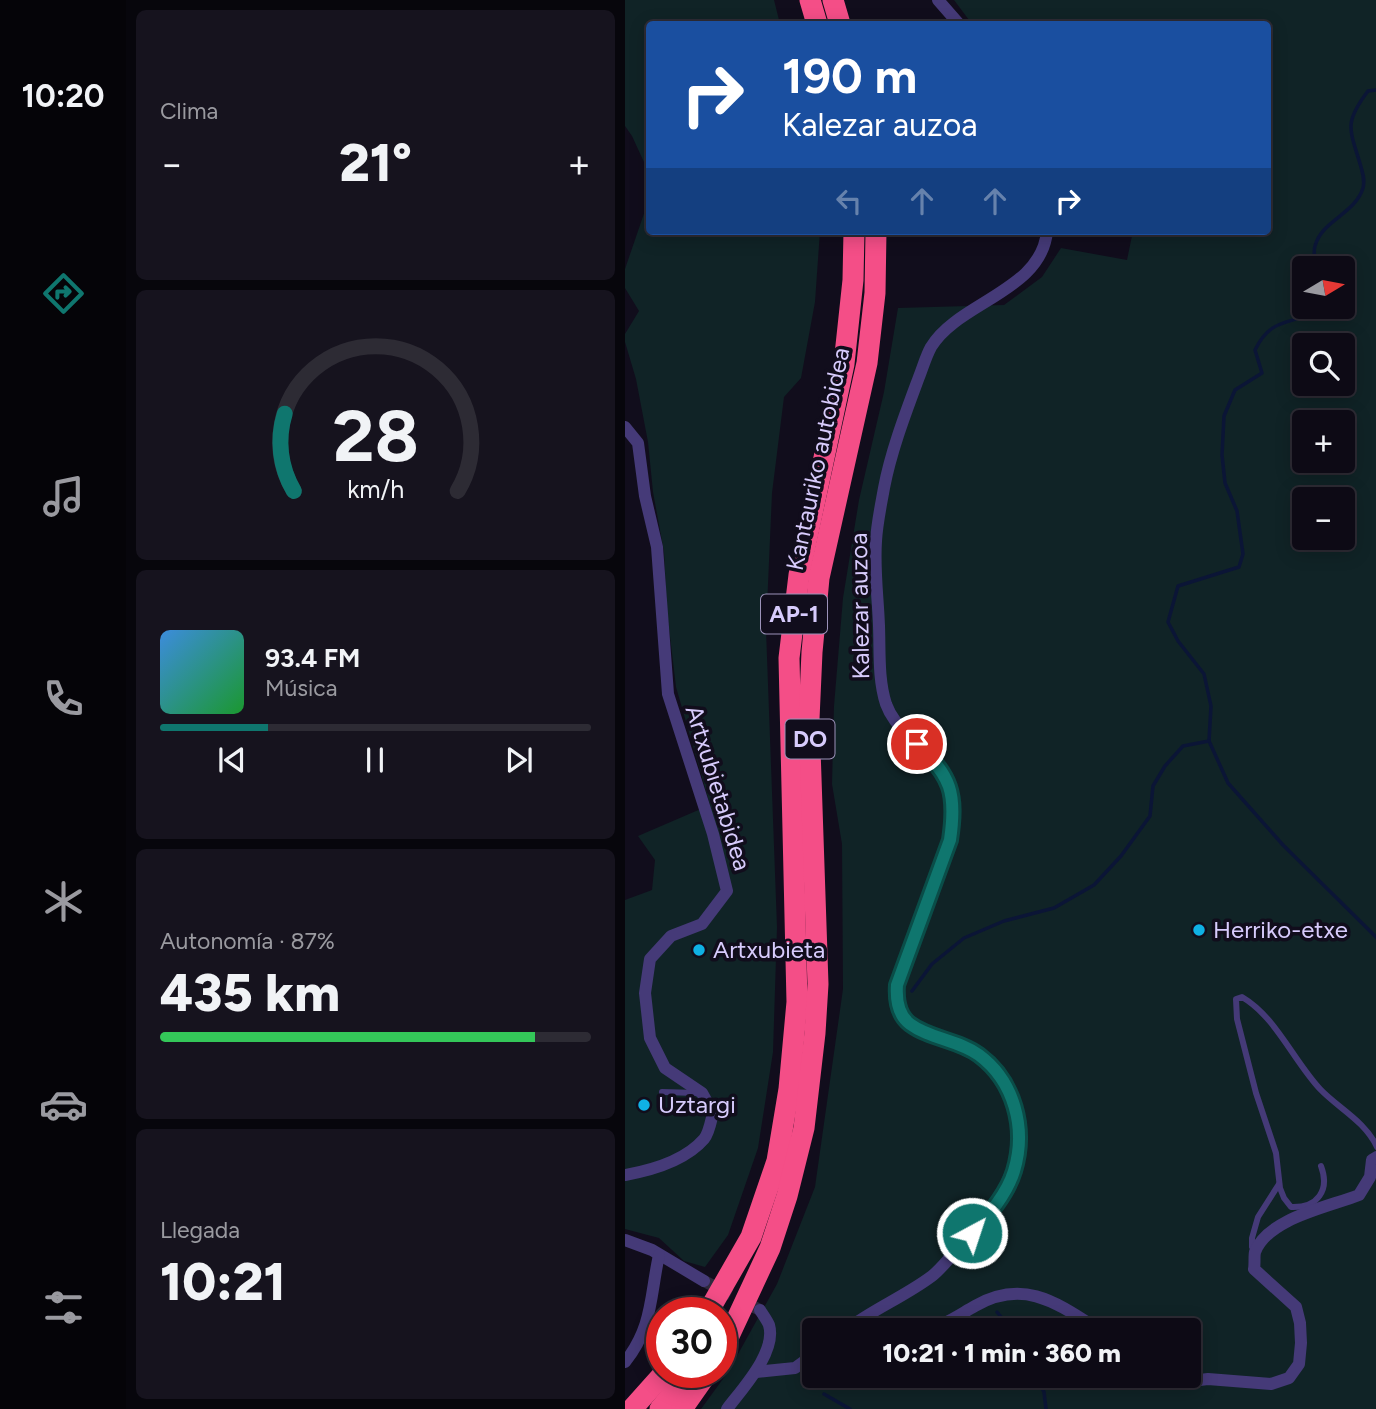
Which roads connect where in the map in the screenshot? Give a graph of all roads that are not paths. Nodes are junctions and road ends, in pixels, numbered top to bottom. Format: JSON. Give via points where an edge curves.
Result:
{"nodes":[{"id":1,"x":810,"y":0,"type":"edge"},
{"id":2,"x":833,"y":0,"type":"edge"},
{"id":3,"x":938,"y":0,"type":"edge"},
{"id":4,"x":816,"y":21,"type":"edge"},
{"id":5,"x":839,"y":21,"type":"edge"},
{"id":6,"x":956,"y":21,"type":"edge"},
{"id":7,"x":854,"y":235,"type":"edge"},
{"id":8,"x":876,"y":235,"type":"edge"},
{"id":9,"x":1047,"y":235,"type":"edge"},
{"id":10,"x":625,"y":427,"type":"edge"},
{"id":11,"x":662,"y":1092,"type":"dead end"},
{"id":12,"x":703,"y":1093,"type":"junction"},
{"id":13,"x":1376,"y":1147,"type":"edge"},
{"id":14,"x":1376,"y":1157,"type":"edge"},
{"id":15,"x":1321,"y":1166,"type":"dead end"},
{"id":16,"x":625,"y":1175,"type":"edge"},
{"id":17,"x":1279,"y":1184,"type":"junction"},
{"id":18,"x":625,"y":1240,"type":"edge"},
{"id":19,"x":770,"y":1248,"type":"junction"},
{"id":20,"x":1255,"y":1252,"type":"junction"},
{"id":21,"x":659,"y":1255,"type":"junction"},
{"id":22,"x":704,"y":1281,"type":"tunnel mouth"},
{"id":23,"x":716,"y":1297,"type":"edge"},
{"id":24,"x":737,"y":1302,"type":"edge"},
{"id":25,"x":760,"y":1310,"type":"dead end"},
{"id":26,"x":861,"y":1318,"type":"edge"},
{"id":27,"x":952,"y":1318,"type":"edge"},
{"id":28,"x":1080,"y":1318,"type":"edge"},
{"id":29,"x":737,"y":1319,"type":"edge"},
{"id":30,"x":625,"y":1362,"type":"edge"},
{"id":31,"x":802,"y":1363,"type":"edge"},
{"id":32,"x":795,"y":1368,"type":"junction"},
{"id":33,"x":802,"y":1368,"type":"edge"},
{"id":34,"x":756,"y":1372,"type":"junction"},
{"id":35,"x":1201,"y":1379,"type":"edge"},
{"id":36,"x":651,"y":1388,"type":"edge"},
{"id":37,"x":677,"y":1388,"type":"edge"},
{"id":38,"x":697,"y":1388,"type":"edge"},
{"id":39,"x":632,"y":1409,"type":"edge"},
{"id":40,"x":660,"y":1409,"type":"edge"},
{"id":41,"x":682,"y":1409,"type":"edge"},
{"id":42,"x":727,"y":1409,"type":"edge"}],
"edges":[{"from":1,"to":4,"type":"highway"},
{"from":2,"to":5,"type":"highway"},
{"from":3,"to":6,"type":"street"},
{"from":7,"to":23,"type":"highway","name":"Kantauriko autobidea","number":"AP-1","via":[[844,364],[799,575],[789,658],[797,1002],[789,1088],[777,1161],[750,1237]]},
{"from":8,"to":19,"type":"highway","name":"Kantauriko autobidea","number":"DO","via":[[867,363],[819,578],[812,652],[809,719],[817,896],[816,1033],[804,1128]]},
{"from":9,"to":26,"type":"street","name":"Kalezar auzoa","via":[[1030,269],[1004,292],[946,328],[931,348],[885,485],[876,541],[880,679],[887,707],[950,785],[954,816],[950,840],[897,985],[896,1003],[909,1023],[976,1053],[996,1069],[1017,1114],[1014,1171],[983,1222],[932,1276]]},
{"from":10,"to":12,"type":"street","name":"Artxubietabidea","via":[[638,443],[657,547],[668,694],[727,891],[702,924],[671,936],[650,959],[645,993],[650,1038],[665,1068]]},
{"from":11,"to":12,"type":"lane"},
{"from":12,"to":16,"type":"street","via":[[713,1113],[705,1138],[679,1159]]},
{"from":13,"to":17,"type":"lane","via":[[1371,1134],[1310,1078],[1257,1007],[1242,997],[1236,999],[1240,1031],[1276,1153]]},
{"from":14,"to":20,"type":"street","via":[[1359,1195],[1288,1221],[1269,1234]]},
{"from":15,"to":17,"type":"lane","via":[[1326,1184],[1321,1194],[1302,1207],[1291,1207]]},
{"from":17,"to":20,"type":"lane","via":[[1254,1227],[1251,1247]]},
{"from":18,"to":21,"type":"street"},
{"from":19,"to":24,"type":"highway"},
{"from":19,"to":29,"type":"highway","name":"Kantauriko autobidea"},
{"from":20,"to":35,"type":"street","via":[[1254,1269],[1296,1307],[1301,1323],[1299,1364],[1289,1378],[1271,1384]]},
{"from":21,"to":22,"type":"street"},
{"from":21,"to":30,"type":"street","via":[[649,1320]]},
{"from":25,"to":34,"type":"street","via":[[770,1327],[767,1349]]},
{"from":27,"to":28,"type":"street","via":[[1006,1293],[1038,1295]]},
{"from":31,"to":32,"type":"street"},
{"from":32,"to":33,"type":"street"},
{"from":32,"to":34,"type":"street"},
{"from":34,"to":42,"type":"street"},
{"from":36,"to":39,"type":"highway"},
{"from":37,"to":40,"type":"highway"},
{"from":38,"to":41,"type":"highway"}]}
